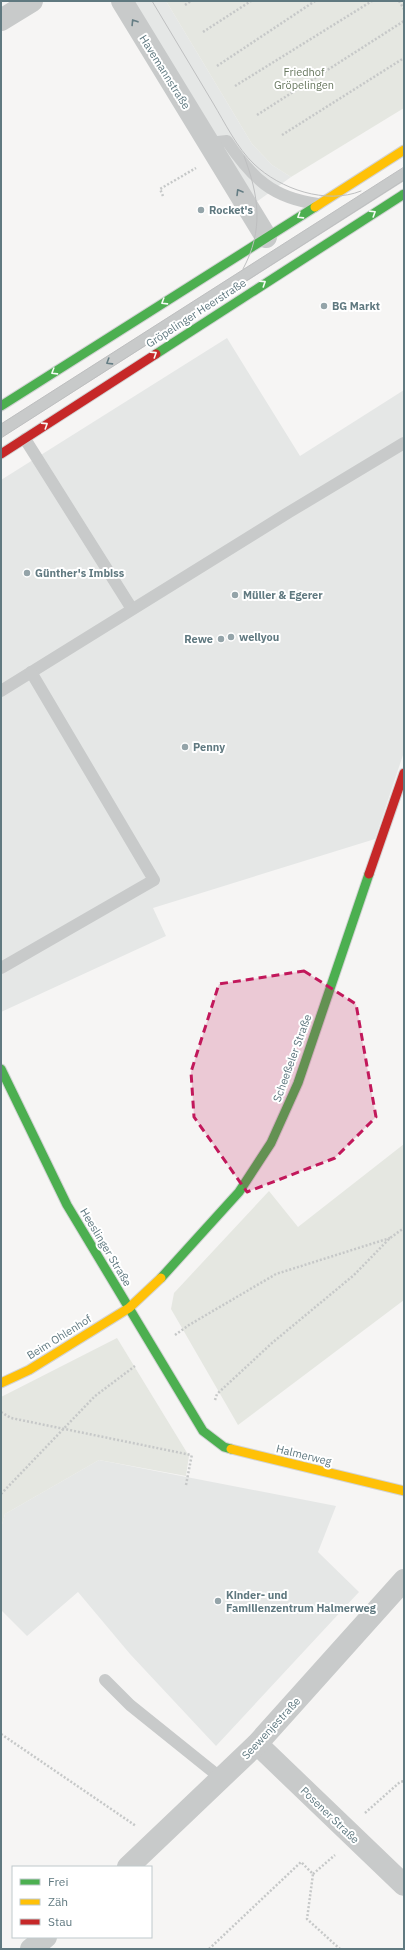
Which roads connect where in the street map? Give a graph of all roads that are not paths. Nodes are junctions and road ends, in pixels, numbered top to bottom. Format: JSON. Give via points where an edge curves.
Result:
{"nodes":[{"id":1,"x":32,"y":1,"type":"edge"},
{"id":2,"x":122,"y":1,"type":"edge"},
{"id":3,"x":1,"y":20,"type":"edge"},
{"id":4,"x":213,"y":149,"type":"junction"},
{"id":5,"x":404,"y":150,"type":"edge"},
{"id":6,"x":404,"y":174,"type":"edge"},
{"id":7,"x":404,"y":194,"type":"edge"},
{"id":8,"x":319,"y":204,"type":"junction"},
{"id":9,"x":266,"y":238,"type":"junction"},
{"id":10,"x":1,"y":406,"type":"edge"},
{"id":11,"x":1,"y":431,"type":"edge"},
{"id":12,"x":24,"y":439,"type":"junction"},
{"id":13,"x":404,"y":443,"type":"edge"},
{"id":14,"x":1,"y":454,"type":"edge"},
{"id":15,"x":132,"y":609,"type":"junction"},
{"id":16,"x":31,"y":672,"type":"junction"},
{"id":17,"x":1,"y":691,"type":"edge"},
{"id":18,"x":404,"y":773,"type":"edge"},
{"id":19,"x":1,"y":968,"type":"edge"},
{"id":20,"x":1,"y":1069,"type":"edge"},
{"id":21,"x":129,"y":1308,"type":"junction"},
{"id":22,"x":1,"y":1383,"type":"edge"},
{"id":23,"x":203,"y":1431,"type":"joint"},
{"id":24,"x":404,"y":1490,"type":"edge"},
{"id":25,"x":404,"y":1580,"type":"edge"},
{"id":26,"x":105,"y":1680,"type":"dead end"},
{"id":27,"x":257,"y":1744,"type":"junction"},
{"id":28,"x":222,"y":1779,"type":"junction"},
{"id":29,"x":129,"y":1866,"type":"edge"},
{"id":30,"x":404,"y":1885,"type":"edge"},
{"id":31,"x":45,"y":1938,"type":"edge"},
{"id":32,"x":32,"y":1949,"type":"edge"}],
"edges":[{"from":1,"to":3,"type":"street"},
{"from":4,"to":2,"type":"street","name":"Havemannstraße","one_way":true},
{"from":4,"to":8,"type":"lane","via":[[227,142],[258,180],[278,193],[302,202]]},
{"from":9,"to":4,"type":"street","name":"Havemannstraße","one_way":true},
{"from":5,"to":8,"type":"street"},
{"from":6,"to":11,"type":"lane","one_way":true},
{"from":12,"to":7,"type":"street","name":"Gröpelinger Heerstraße","one_way":true},
{"from":8,"to":9,"type":"street","one_way":true},
{"from":9,"to":10,"type":"street","one_way":true},
{"from":12,"to":14,"type":"street","name":"Gröpelinger Heerstraße"},
{"from":12,"to":15,"type":"lane"},
{"from":13,"to":15,"type":"lane"},
{"from":15,"to":16,"type":"lane"},
{"from":16,"to":17,"type":"lane"},
{"from":16,"to":19,"type":"lane","via":[[154,880]]},
{"from":18,"to":21,"type":"street","name":"Scheeßeler Straße","via":[[298,1083],[271,1143],[239,1192],[163,1276]]},
{"from":20,"to":21,"type":"street","name":"Heeslinger Straße","via":[[67,1205]]},
{"from":21,"to":22,"type":"street","name":"Beim Ohlenhof","via":[[29,1370]]},
{"from":21,"to":23,"type":"street","name":"Heeslinger Straße"},
{"from":23,"to":24,"type":"street","name":"Halmerweg","via":[[224,1447]]},
{"from":25,"to":27,"type":"street","name":"Seewenjestraße"},
{"from":26,"to":28,"type":"lane","via":[[130,1705]]},
{"from":27,"to":28,"type":"street","name":"Seewenjestraße"},
{"from":27,"to":30,"type":"street","name":"Posener Straße"},
{"from":28,"to":29,"type":"street","name":"Seewenjestraße"},
{"from":31,"to":32,"type":"street"}]}
